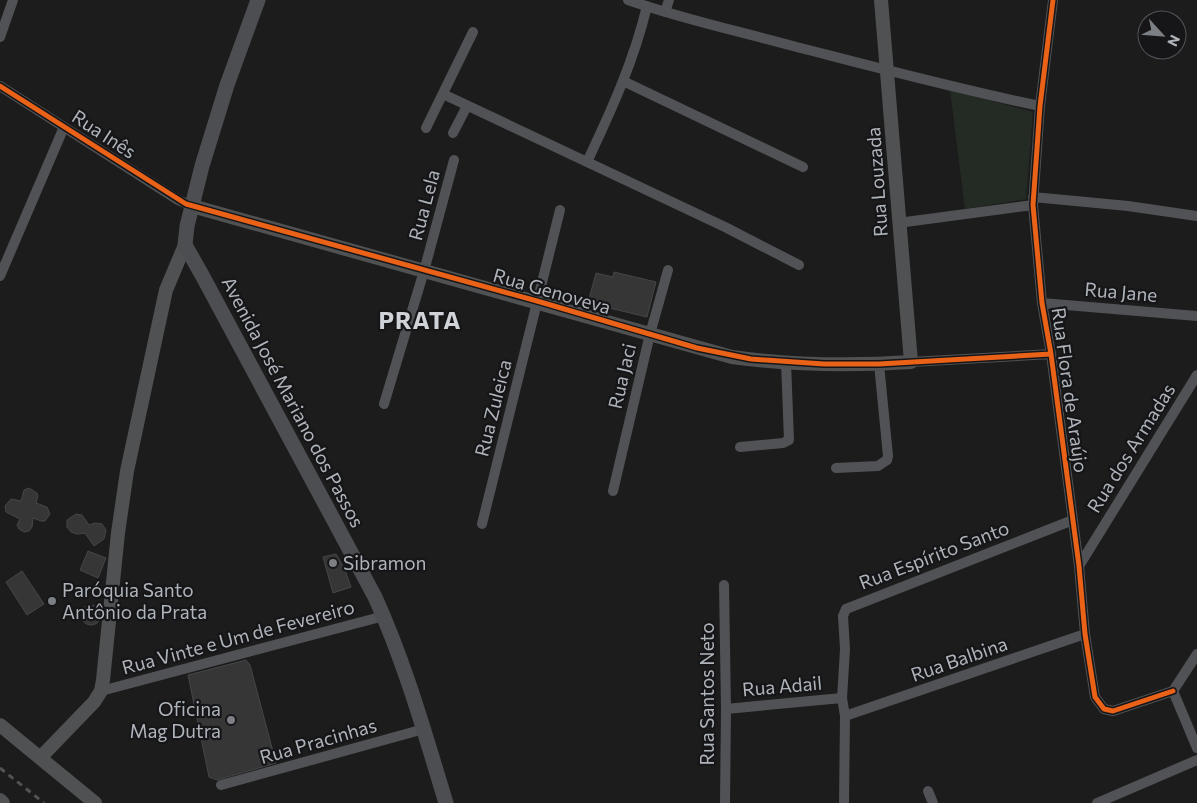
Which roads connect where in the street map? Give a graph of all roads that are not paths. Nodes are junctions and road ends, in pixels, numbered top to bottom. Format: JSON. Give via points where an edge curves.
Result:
{"nodes":[{"id":1,"x":13,"y":0,"type":"edge"},
{"id":2,"x":258,"y":0,"type":"edge"},
{"id":3,"x":628,"y":0,"type":"edge"},
{"id":4,"x":669,"y":0,"type":"edge"},
{"id":5,"x":881,"y":0,"type":"edge"},
{"id":6,"x":1053,"y":0,"type":"edge"},
{"id":7,"x":647,"y":6,"type":"junction"},
{"id":8,"x":665,"y":12,"type":"junction"},
{"id":9,"x":474,"y":32,"type":"dead end"},
{"id":10,"x":0,"y":37,"type":"edge"},
{"id":11,"x":888,"y":70,"type":"junction"},
{"id":12,"x":623,"y":81,"type":"junction"},
{"id":13,"x":0,"y":86,"type":"edge"},
{"id":14,"x":443,"y":94,"type":"junction"},
{"id":15,"x":467,"y":106,"type":"junction"},
{"id":16,"x":1040,"y":106,"type":"junction"},
{"id":17,"x":64,"y":127,"type":"junction"},
{"id":18,"x":426,"y":128,"type":"dead end"},
{"id":19,"x":453,"y":133,"type":"dead end"},
{"id":20,"x":454,"y":160,"type":"dead end"},
{"id":21,"x":587,"y":162,"type":"junction"},
{"id":22,"x":803,"y":167,"type":"dead end"},
{"id":23,"x":1033,"y":201,"type":"junction"},
{"id":24,"x":192,"y":206,"type":"junction"},
{"id":25,"x":560,"y":210,"type":"dead end"},
{"id":26,"x":1197,"y":216,"type":"edge"},
{"id":27,"x":898,"y":223,"type":"junction"},
{"id":28,"x":185,"y":245,"type":"junction"},
{"id":29,"x":799,"y":265,"type":"dead end"},
{"id":30,"x":668,"y":270,"type":"dead end"},
{"id":31,"x":424,"y":271,"type":"junction"},
{"id":32,"x":0,"y":276,"type":"edge"},
{"id":33,"x":537,"y":301,"type":"junction"},
{"id":34,"x":1042,"y":303,"type":"junction"},
{"id":35,"x":1197,"y":316,"type":"edge"},
{"id":36,"x":650,"y":334,"type":"junction"},
{"id":37,"x":1051,"y":354,"type":"junction"},
{"id":38,"x":786,"y":362,"type":"junction"},
{"id":39,"x":911,"y":362,"type":"junction"},
{"id":40,"x":879,"y":364,"type":"junction"},
{"id":41,"x":1197,"y":375,"type":"edge"},
{"id":42,"x":384,"y":404,"type":"dead end"},
{"id":43,"x":740,"y":447,"type":"dead end"},
{"id":44,"x":836,"y":468,"type":"dead end"},
{"id":45,"x":613,"y":491,"type":"dead end"},
{"id":46,"x":1073,"y":520,"type":"junction"},
{"id":47,"x":482,"y":524,"type":"dead end"},
{"id":48,"x":1079,"y":566,"type":"junction"},
{"id":49,"x":724,"y":585,"type":"dead end"},
{"id":50,"x":384,"y":616,"type":"junction"},
{"id":51,"x":1085,"y":634,"type":"junction"},
{"id":52,"x":1197,"y":654,"type":"edge"},
{"id":53,"x":101,"y":691,"type":"junction"},
{"id":54,"x":1173,"y":691,"type":"junction"},
{"id":55,"x":842,"y":698,"type":"junction"},
{"id":56,"x":726,"y":709,"type":"junction"},
{"id":57,"x":845,"y":716,"type":"junction"},
{"id":58,"x":0,"y":725,"type":"edge"},
{"id":59,"x":424,"y":729,"type":"junction"},
{"id":60,"x":1197,"y":748,"type":"edge"},
{"id":61,"x":40,"y":758,"type":"junction"},
{"id":62,"x":1197,"y":760,"type":"edge"},
{"id":63,"x":221,"y":786,"type":"dead end"},
{"id":64,"x":928,"y":791,"type":"dead end"},
{"id":65,"x":0,"y":800,"type":"edge"},
{"id":66,"x":3,"y":803,"type":"edge"},
{"id":67,"x":95,"y":803,"type":"edge"},
{"id":68,"x":446,"y":803,"type":"edge"},
{"id":69,"x":724,"y":803,"type":"edge"},
{"id":70,"x":844,"y":803,"type":"edge"},
{"id":71,"x":934,"y":803,"type":"edge"},
{"id":72,"x":1097,"y":803,"type":"edge"}],
"edges":[{"from":1,"to":10,"type":"street"},
{"from":2,"to":24,"type":"main road","via":[[227,85]]},
{"from":3,"to":7,"type":"street"},
{"from":4,"to":8,"type":"street"},
{"from":5,"to":11,"type":"street","name":"Rua Louzada"},
{"from":6,"to":16,"type":"street","name":"Rua Flora de Araújo"},
{"from":7,"to":8,"type":"street"},
{"from":7,"to":12,"type":"street"},
{"from":8,"to":11,"type":"street"},
{"from":9,"to":14,"type":"street"},
{"from":11,"to":16,"type":"street"},
{"from":11,"to":27,"type":"street","name":"Rua Louzada"},
{"from":12,"to":21,"type":"street"},
{"from":12,"to":22,"type":"street"},
{"from":13,"to":17,"type":"street","name":"Rua Inês"},
{"from":14,"to":15,"type":"street"},
{"from":14,"to":18,"type":"street"},
{"from":15,"to":19,"type":"street"},
{"from":15,"to":21,"type":"street"},
{"from":16,"to":23,"type":"street","name":"Rua Flora de Araújo"},
{"from":17,"to":24,"type":"street","name":"Rua Inês"},
{"from":17,"to":32,"type":"street"},
{"from":20,"to":31,"type":"street","name":"Rua Lela"},
{"from":21,"to":29,"type":"street"},
{"from":23,"to":26,"type":"street","via":[[1128,206]]},
{"from":23,"to":27,"type":"street"},
{"from":23,"to":34,"type":"street","name":"Rua Flora de Araújo"},
{"from":24,"to":28,"type":"main road"},
{"from":24,"to":31,"type":"street","name":"Rua Genoveva"},
{"from":25,"to":33,"type":"street","name":"Rua Zuleica"},
{"from":27,"to":39,"type":"street","name":"Rua Louzada"},
{"from":28,"to":50,"type":"main road","name":"Avenida José Mariano dos Passos"},
{"from":28,"to":53,"type":"street","via":[[166,290],[130,454]]},
{"from":30,"to":36,"type":"street","name":"Rua Jaci"},
{"from":31,"to":33,"type":"street","name":"Rua Genoveva"},
{"from":31,"to":42,"type":"street","name":"Rua Lela"},
{"from":33,"to":36,"type":"street","name":"Rua Genoveva"},
{"from":33,"to":47,"type":"street","name":"Rua Zuleica"},
{"from":34,"to":35,"type":"street","name":"Rua Jane"},
{"from":34,"to":37,"type":"street","name":"Rua Flora de Araújo"},
{"from":36,"to":38,"type":"street","name":"Rua Genoveva","via":[[732,356]]},
{"from":36,"to":45,"type":"street","name":"Rua Jaci"},
{"from":37,"to":39,"type":"street"},
{"from":37,"to":46,"type":"street","name":"Rua Flora de Araújo"},
{"from":38,"to":40,"type":"street","name":"Rua Genoveva"},
{"from":38,"to":43,"type":"street","via":[[789,440],[784,444]]},
{"from":39,"to":40,"type":"street","name":"Rua Genoveva"},
{"from":40,"to":44,"type":"street","via":[[887,460],[878,466]]},
{"from":41,"to":48,"type":"street","name":"Rua dos Armadas"},
{"from":46,"to":48,"type":"street","name":"Rua Flora de Araújo"},
{"from":46,"to":55,"type":"street","name":"Rua Espírito Santo","via":[[846,608],[843,616]]},
{"from":48,"to":51,"type":"street","name":"Rua Flora de Araújo"},
{"from":49,"to":56,"type":"street","name":"Rua Santos Neto"},
{"from":50,"to":53,"type":"street","name":"Rua Vinte e Um de Fevereiro"},
{"from":50,"to":59,"type":"main road","name":"Avenida José Mariano dos Passos"},
{"from":51,"to":54,"type":"street","name":"Rua Flora de Araújo","via":[[1095,697],[1104,709],[1113,711]]},
{"from":51,"to":57,"type":"street","name":"Rua Balbina"},
{"from":52,"to":54,"type":"street"},
{"from":53,"to":61,"type":"street"},
{"from":54,"to":60,"type":"street"},
{"from":55,"to":56,"type":"street","name":"Rua Adail"},
{"from":55,"to":57,"type":"street"},
{"from":56,"to":69,"type":"street","name":"Rua Santos Neto"},
{"from":57,"to":70,"type":"street"},
{"from":58,"to":61,"type":"street"},
{"from":59,"to":63,"type":"street","name":"Rua Pracinhas"},
{"from":59,"to":68,"type":"main road","name":"Avenida José Mariano dos Passos"},
{"from":61,"to":67,"type":"street"},
{"from":62,"to":72,"type":"street"},
{"from":64,"to":71,"type":"street"},
{"from":65,"to":66,"type":"street"}]}
